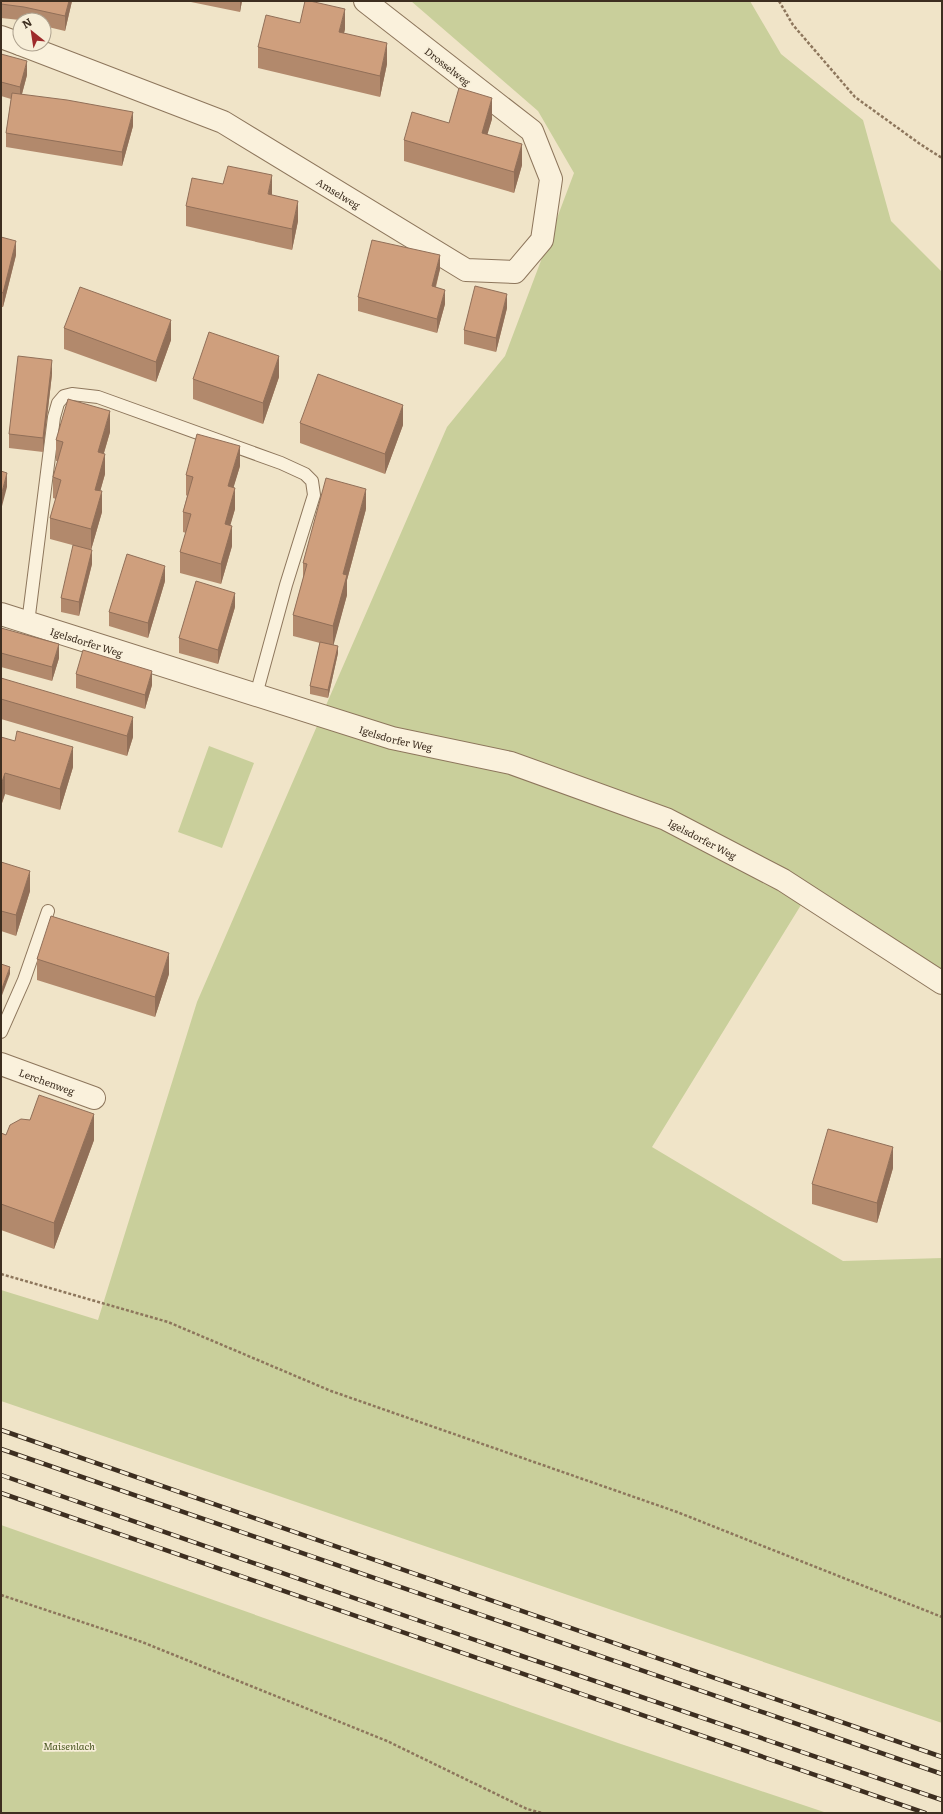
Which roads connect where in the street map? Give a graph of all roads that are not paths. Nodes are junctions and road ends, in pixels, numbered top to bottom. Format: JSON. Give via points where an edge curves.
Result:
{"nodes":[{"id":1,"x":365,"y":1,"type":"edge"},
{"id":2,"x":1,"y":37,"type":"edge"},
{"id":3,"x":12,"y":41,"type":"edge"},
{"id":4,"x":41,"y":52,"type":"edge"},
{"id":5,"x":532,"y":131,"type":"joint"},
{"id":6,"x":1,"y":614,"type":"edge"},
{"id":7,"x":28,"y":623,"type":"junction"},
{"id":8,"x":256,"y":695,"type":"junction"},
{"id":9,"x":48,"y":911,"type":"dead end"},
{"id":10,"x":942,"y":983,"type":"edge"},
{"id":11,"x":1,"y":1032,"type":"edge"},
{"id":12,"x":1,"y":1064,"type":"edge"},
{"id":13,"x":94,"y":1098,"type":"dead end"}],
"edges":[{"from":1,"to":5,"type":"street","name":"Drosselweg"},
{"from":2,"to":3,"type":"street","name":"Amselweg"},
{"from":4,"to":5,"type":"street","name":"Amselweg","via":[[222,122],[466,270],[515,272],[542,240],[552,179]]},
{"from":6,"to":7,"type":"street","name":"Igelsdorfer Weg"},
{"from":7,"to":8,"type":"street","name":"Igelsdorfer Weg"},
{"from":7,"to":8,"type":"lane","via":[[54,417],[58,403],[64,396],[72,394],[98,397],[281,462],[305,474],[312,481],[314,494]]},
{"from":8,"to":10,"type":"street","name":"Igelsdorfer Weg","via":[[392,738],[511,763],[666,819],[783,880]]},
{"from":9,"to":11,"type":"lane","via":[[24,980]]},
{"from":12,"to":13,"type":"street","name":"Lerchenweg"}]}
